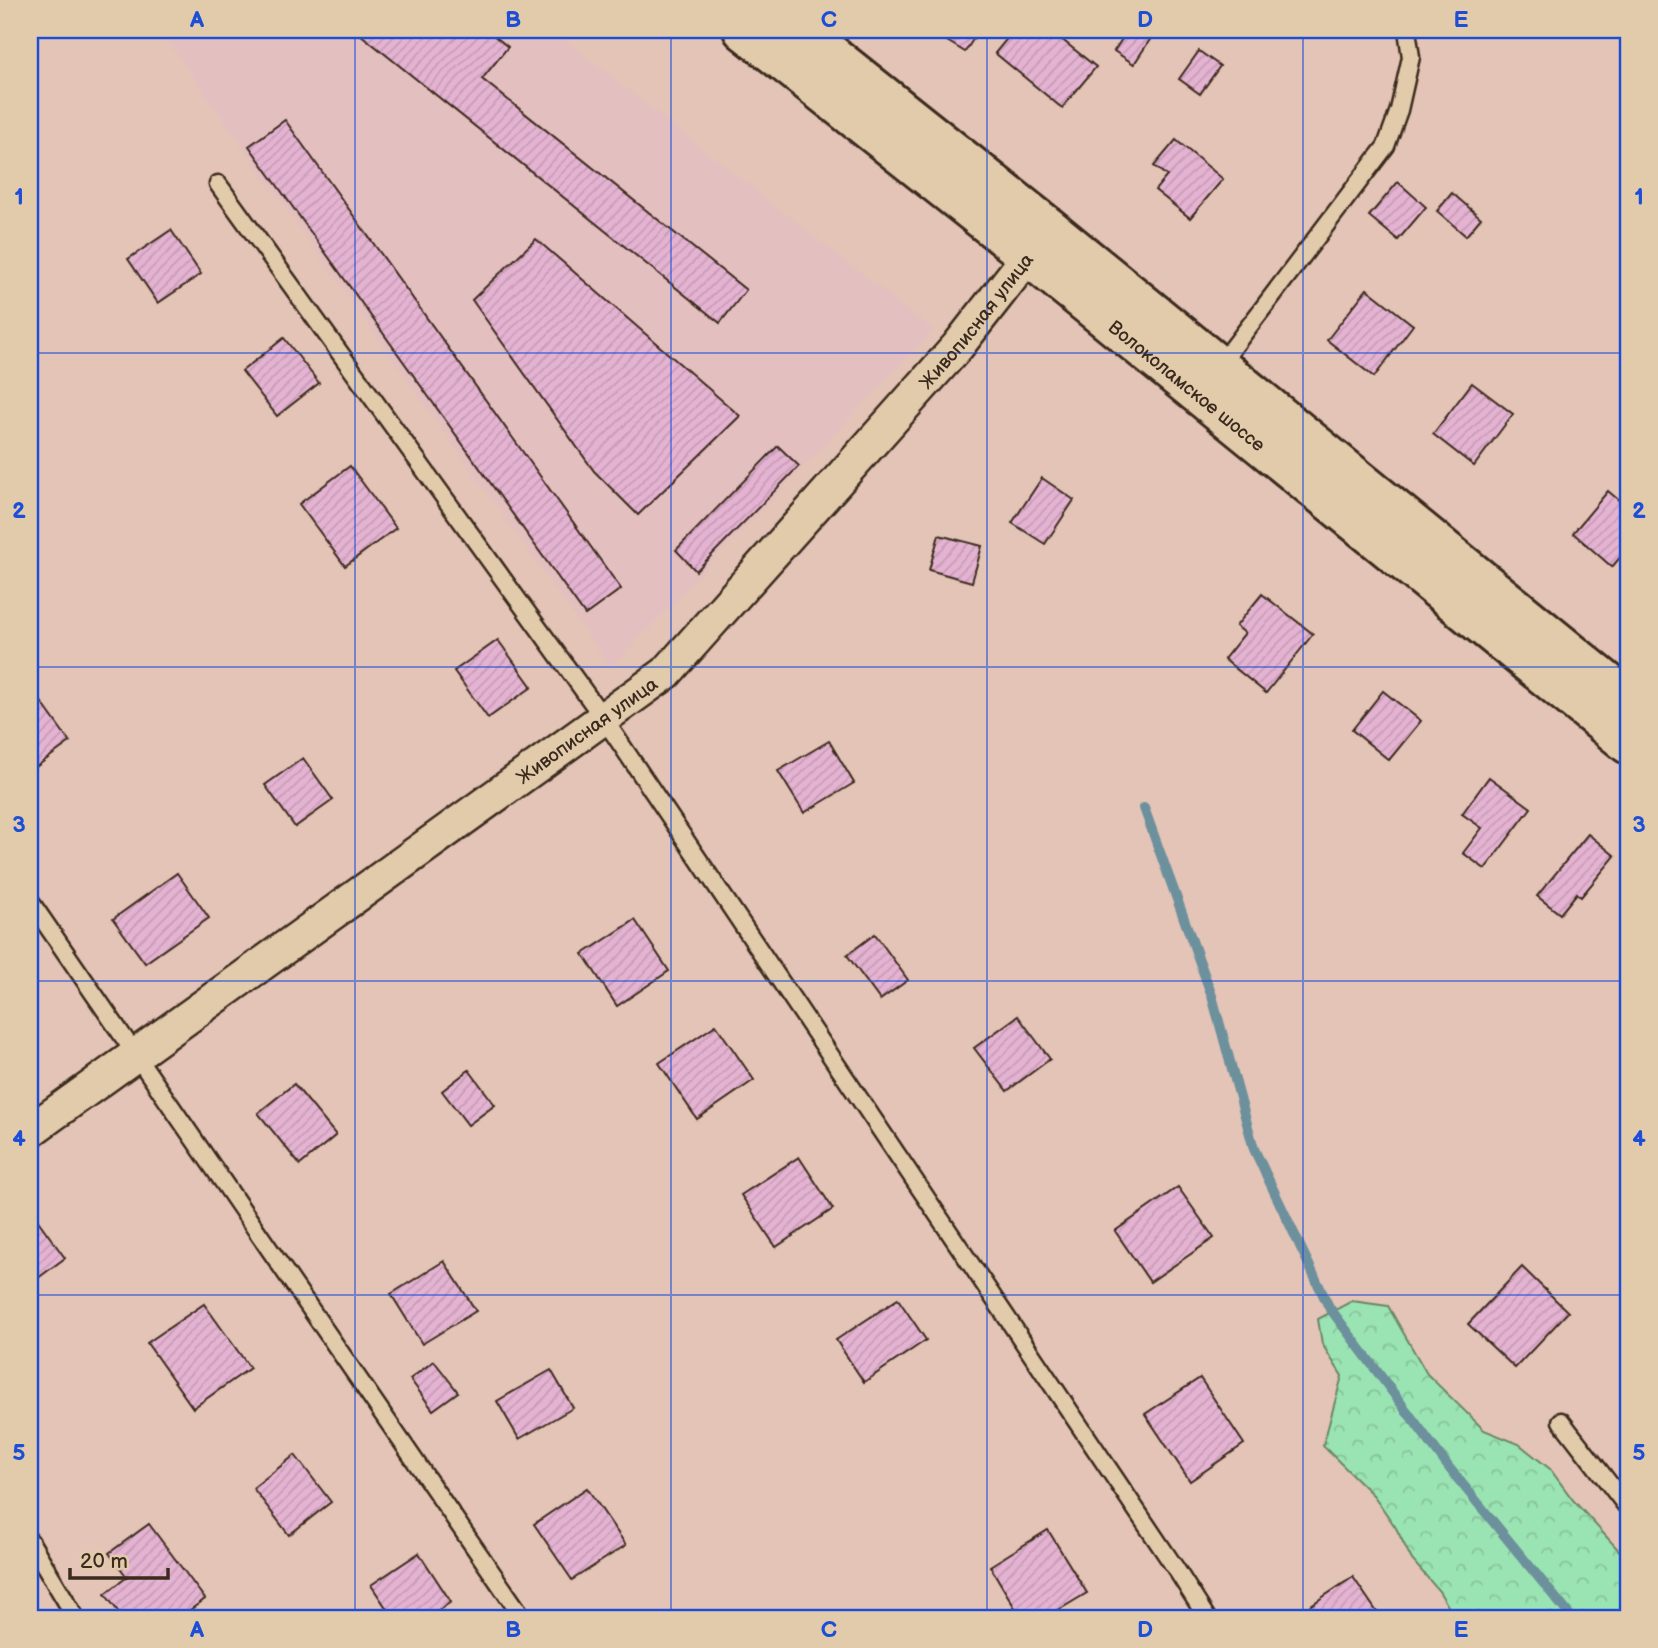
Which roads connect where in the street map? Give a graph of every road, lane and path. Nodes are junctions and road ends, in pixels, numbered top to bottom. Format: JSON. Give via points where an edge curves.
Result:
{"nodes":[{"id":1,"x":743,"y":30,"type":"edge"},
{"id":2,"x":801,"y":30,"type":"edge"},
{"id":3,"x":1407,"y":30,"type":"edge"},
{"id":4,"x":218,"y":184,"type":"dead end"},
{"id":5,"x":1039,"y":242,"type":"junction"},
{"id":6,"x":1219,"y":366,"type":"junction"},
{"id":7,"x":1628,"y":699,"type":"edge"},
{"id":8,"x":604,"y":719,"type":"junction"},
{"id":9,"x":1628,"y":744,"type":"edge"},
{"id":10,"x":30,"y":901,"type":"edge"},
{"id":11,"x":136,"y":1055,"type":"junction"},
{"id":12,"x":30,"y":1131,"type":"edge"},
{"id":13,"x":1561,"y":1421,"type":"dead end"},
{"id":14,"x":1628,"y":1507,"type":"edge"},
{"id":15,"x":30,"y":1541,"type":"edge"},
{"id":16,"x":76,"y":1618,"type":"edge"},
{"id":17,"x":523,"y":1618,"type":"edge"},
{"id":18,"x":1207,"y":1618,"type":"edge"}],
"edges":[{"from":1,"to":5,"type":"main road","name":"Волоколамское шоссе"},
{"from":2,"to":5,"type":"main road","name":"Волоколамское шоссе"},
{"from":3,"to":6,"type":"lane","via":[[1411,57],[1386,146]]},
{"from":4,"to":8,"type":"lane"},
{"from":5,"to":6,"type":"main road","name":"Волоколамское шоссе"},
{"from":5,"to":8,"type":"street","name":"Живописная улица","via":[[958,346],[666,673]]},
{"from":5,"to":9,"type":"main road","name":"Волоколамское шоссе"},
{"from":6,"to":7,"type":"main road","name":"Волоколамское шоссе"},
{"from":8,"to":11,"type":"street","name":"Живописная улица"},
{"from":8,"to":18,"type":"lane"},
{"from":10,"to":11,"type":"lane"},
{"from":11,"to":12,"type":"street","name":"Живописная улица"},
{"from":11,"to":17,"type":"lane"},
{"from":13,"to":14,"type":"lane"},
{"from":15,"to":16,"type":"lane"}]}
